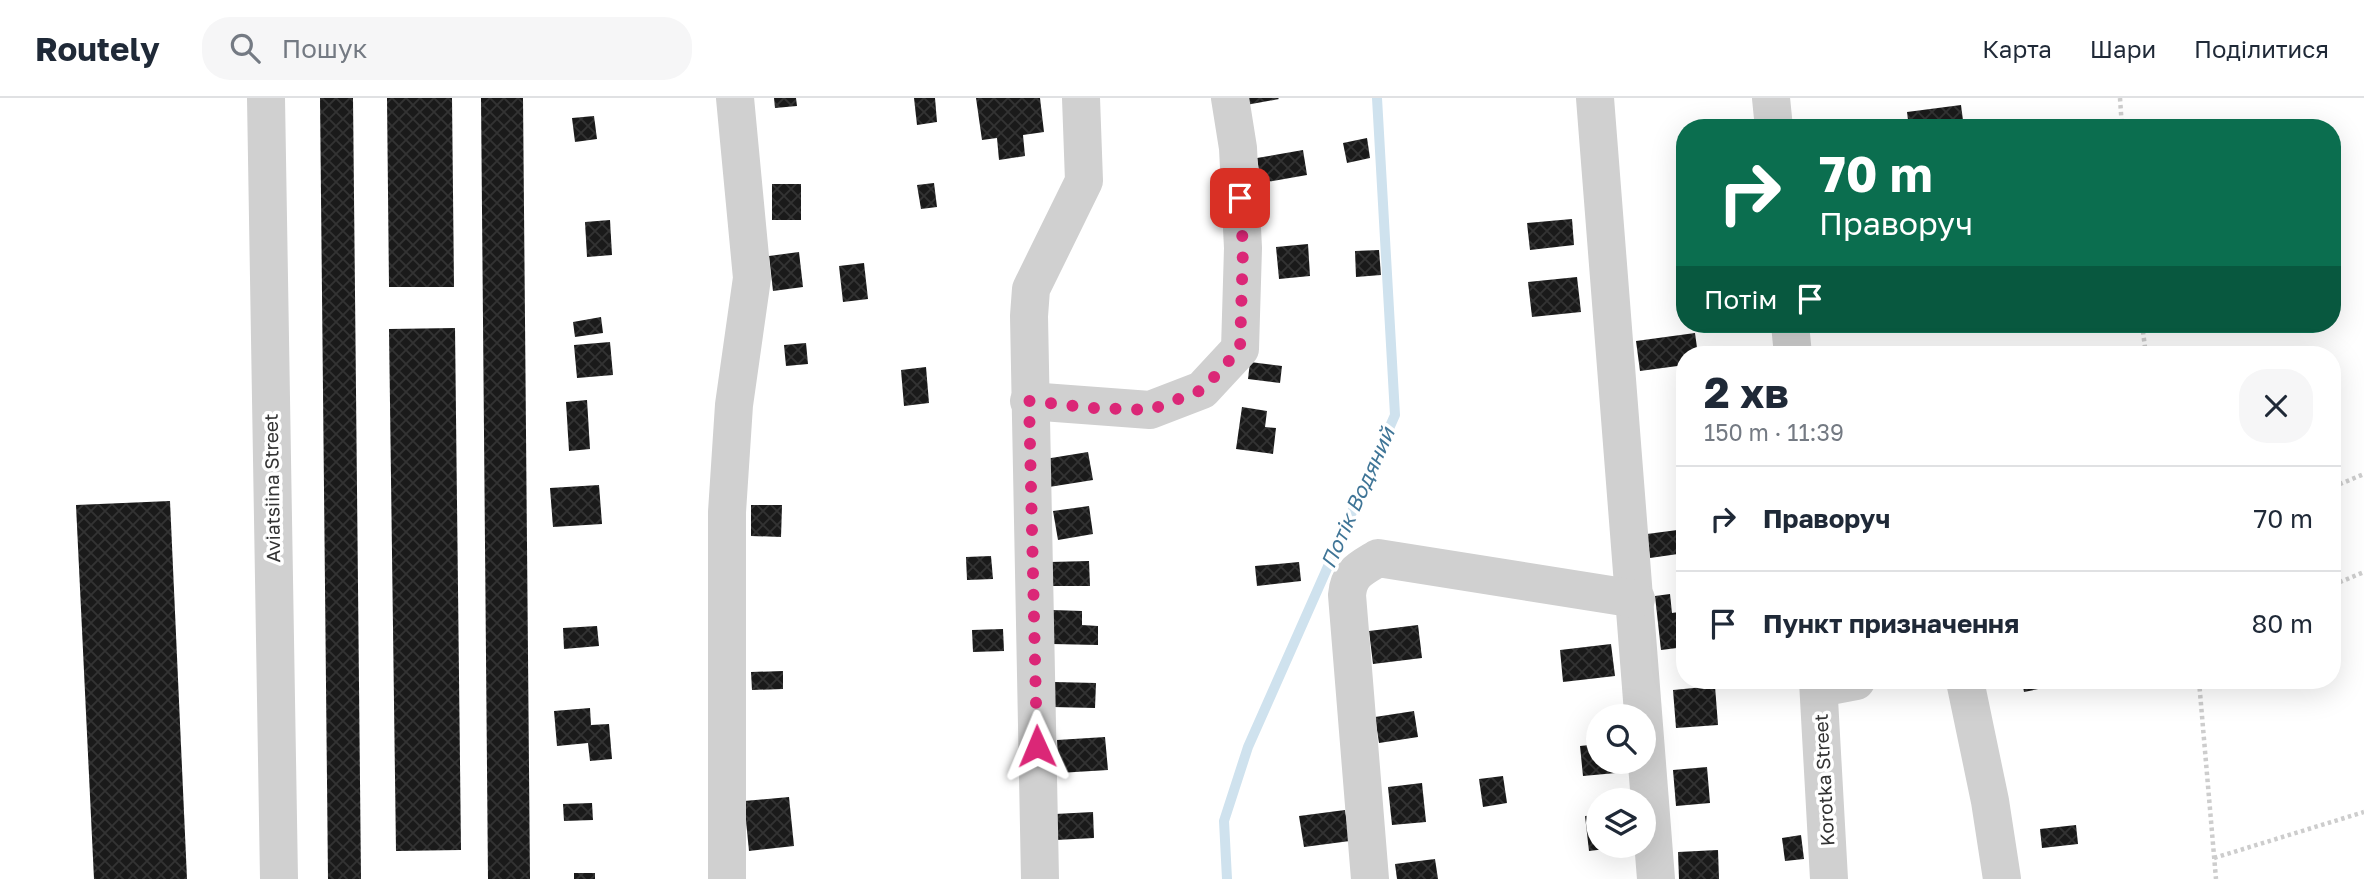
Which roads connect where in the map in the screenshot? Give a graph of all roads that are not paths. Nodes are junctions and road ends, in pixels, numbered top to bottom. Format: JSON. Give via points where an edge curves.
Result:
{"nodes":[{"id":1,"x":266,"y":98,"type":"edge"},
{"id":2,"x":735,"y":98,"type":"edge"},
{"id":3,"x":1081,"y":98,"type":"edge"},
{"id":4,"x":1230,"y":98,"type":"edge"},
{"id":5,"x":1595,"y":98,"type":"edge"},
{"id":6,"x":1771,"y":98,"type":"edge"},
{"id":7,"x":1773,"y":119,"type":"edge"},
{"id":8,"x":1029,"y":401,"type":"junction"},
{"id":9,"x":1636,"y":599,"type":"junction"},
{"id":10,"x":1819,"y":689,"type":"edge"},
{"id":11,"x":1967,"y":689,"type":"edge"},
{"id":12,"x":279,"y":879,"type":"edge"},
{"id":13,"x":727,"y":879,"type":"edge"},
{"id":14,"x":1040,"y":879,"type":"edge"},
{"id":15,"x":1370,"y":879,"type":"edge"},
{"id":16,"x":1656,"y":879,"type":"edge"},
{"id":17,"x":1829,"y":879,"type":"edge"},
{"id":18,"x":2002,"y":879,"type":"edge"}],
"edges":[{"from":1,"to":12,"type":"street","name":"Aviatsiina Street"},
{"from":2,"to":13,"type":"street","via":[[752,278],[734,405],[727,512]]},
{"from":3,"to":8,"type":"street","via":[[1084,181],[1031,289]]},
{"from":4,"to":8,"type":"street","via":[[1243,248],[1240,349],[1202,390],[1150,410]]},
{"from":5,"to":9,"type":"street"},
{"from":6,"to":7,"type":"street"},
{"from":8,"to":14,"type":"street"},
{"from":9,"to":15,"type":"street","via":[[1378,558],[1354,573],[1347,595]]},
{"from":9,"to":16,"type":"street"},
{"from":10,"to":17,"type":"street","name":"Korotka Street"},
{"from":11,"to":18,"type":"street"}]}
